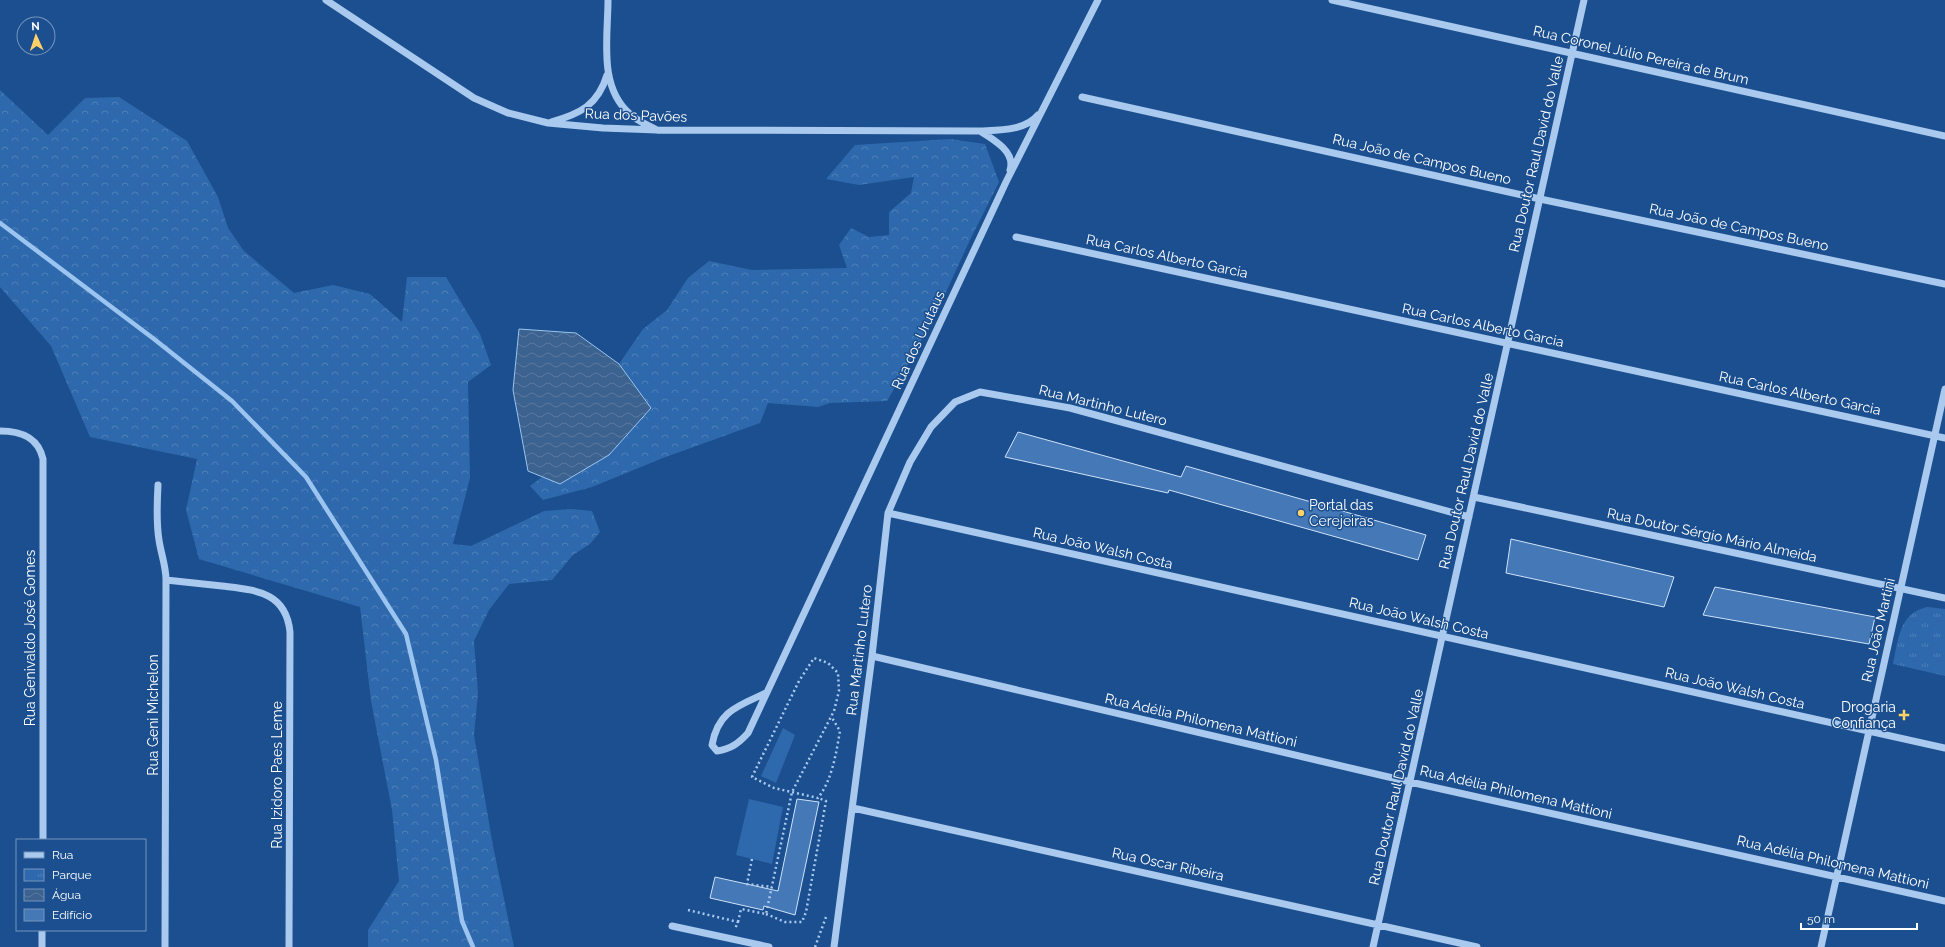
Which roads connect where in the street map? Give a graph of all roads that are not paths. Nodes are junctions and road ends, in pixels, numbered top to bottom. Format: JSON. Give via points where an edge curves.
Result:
{"nodes":[{"id":1,"x":326,"y":0,"type":"edge"},
{"id":2,"x":608,"y":0,"type":"edge"},
{"id":3,"x":1098,"y":0,"type":"edge"},
{"id":4,"x":1332,"y":0,"type":"edge"},
{"id":5,"x":1584,"y":0,"type":"edge"},
{"id":6,"x":1572,"y":53,"type":"junction"},
{"id":7,"x":607,"y":75,"type":"junction"},
{"id":8,"x":1082,"y":97,"type":"dead end"},
{"id":9,"x":1048,"y":102,"type":"junction"},
{"id":10,"x":548,"y":123,"type":"junction"},
{"id":11,"x":657,"y":130,"type":"junction"},
{"id":12,"x":980,"y":131,"type":"junction"},
{"id":13,"x":1945,"y":136,"type":"edge"},
{"id":14,"x":1006,"y":182,"type":"junction"},
{"id":15,"x":1540,"y":198,"type":"junction"},
{"id":16,"x":1016,"y":237,"type":"dead end"},
{"id":17,"x":1945,"y":284,"type":"edge"},
{"id":18,"x":1508,"y":343,"type":"junction"},
{"id":19,"x":1945,"y":389,"type":"edge"},
{"id":20,"x":0,"y":431,"type":"edge"},
{"id":21,"x":1934,"y":436,"type":"junction"},
{"id":22,"x":1945,"y":438,"type":"edge"},
{"id":23,"x":158,"y":485,"type":"dead end"},
{"id":24,"x":1474,"y":497,"type":"junction"},
{"id":25,"x":888,"y":513,"type":"junction"},
{"id":26,"x":1469,"y":517,"type":"junction"},
{"id":27,"x":166,"y":580,"type":"junction"},
{"id":28,"x":1900,"y":588,"type":"junction"},
{"id":29,"x":1945,"y":598,"type":"edge"},
{"id":30,"x":1442,"y":636,"type":"junction"},
{"id":31,"x":872,"y":656,"type":"junction"},
{"id":32,"x":766,"y":693,"type":"junction"},
{"id":33,"x":1869,"y":731,"type":"junction"},
{"id":34,"x":1945,"y":748,"type":"edge"},
{"id":35,"x":1410,"y":782,"type":"junction"},
{"id":36,"x":854,"y":808,"type":"junction"},
{"id":37,"x":42,"y":839,"type":"edge"},
{"id":38,"x":1835,"y":876,"type":"junction"},
{"id":39,"x":1945,"y":901,"type":"edge"},
{"id":40,"x":1378,"y":924,"type":"junction"},
{"id":41,"x":672,"y":926,"type":"dead end"},
{"id":42,"x":42,"y":931,"type":"edge"},
{"id":43,"x":42,"y":947,"type":"edge"},
{"id":44,"x":165,"y":947,"type":"edge"},
{"id":45,"x":290,"y":947,"type":"edge"},
{"id":46,"x":769,"y":947,"type":"edge"},
{"id":47,"x":834,"y":947,"type":"edge"},
{"id":48,"x":1373,"y":947,"type":"edge"},
{"id":49,"x":1477,"y":947,"type":"edge"},
{"id":50,"x":1820,"y":947,"type":"edge"}],
"edges":[{"from":1,"to":10,"type":"street","name":"Rua dos Pavões","via":[[474,98],[508,112]]},
{"from":2,"to":7,"type":"street"},
{"from":3,"to":9,"type":"street","name":"Rua dos Urutaus"},
{"from":4,"to":6,"type":"street","name":"Rua Coronel Júlio Pereira de Brum"},
{"from":5,"to":6,"type":"street","name":"Rua Doutor Raul David do Valle"},
{"from":6,"to":13,"type":"street","name":"Rua Coronel Júlio Pereira de Brum"},
{"from":6,"to":15,"type":"street","name":"Rua Doutor Raul David do Valle"},
{"from":7,"to":10,"type":"street","via":[[604,86],[586,108],[574,115]]},
{"from":7,"to":11,"type":"street","via":[[617,98],[630,114]]},
{"from":8,"to":15,"type":"street","name":"Rua João de Campos Bueno"},
{"from":9,"to":12,"type":"street","name":"Rua dos Pavões","via":[[1033,121],[1017,127]]},
{"from":9,"to":14,"type":"street","name":"Rua dos Urutaus"},
{"from":10,"to":11,"type":"street","name":"Rua dos Pavões"},
{"from":11,"to":12,"type":"street","name":"Rua dos Pavões"},
{"from":12,"to":14,"type":"street","via":[[998,142],[1008,154],[1012,165]]},
{"from":14,"to":32,"type":"street","name":"Rua dos Urutaus"},
{"from":15,"to":17,"type":"street","name":"Rua João de Campos Bueno"},
{"from":15,"to":18,"type":"street","name":"Rua Doutor Raul David do Valle"},
{"from":16,"to":18,"type":"street","name":"Rua Carlos Alberto Garcia"},
{"from":18,"to":21,"type":"street","name":"Rua Carlos Alberto Garcia"},
{"from":18,"to":24,"type":"street","name":"Rua Doutor Raul David do Valle"},
{"from":19,"to":21,"type":"street","name":"Rua João Martini"},
{"from":20,"to":37,"type":"street","name":"Rua Genivaldo José Gomes","via":[[17,432],[32,440],[43,459]]},
{"from":21,"to":22,"type":"street","name":"Rua Carlos Alberto Garcia"},
{"from":21,"to":28,"type":"street","name":"Rua João Martini"},
{"from":23,"to":27,"type":"street","name":"Rua Geni Michelon","via":[[156,522],[166,567]]},
{"from":24,"to":26,"type":"street","name":"Rua Doutor Raul David do Valle"},
{"from":24,"to":28,"type":"street","name":"Rua Doutor Sérgio Mário Almeida"},
{"from":25,"to":26,"type":"street","name":"Rua Martinho Lutero","via":[[910,462],[931,427],[955,402],[980,392],[1070,408]]},
{"from":25,"to":30,"type":"street","name":"Rua João Walsh Costa"},
{"from":25,"to":31,"type":"street","name":"Rua Martinho Lutero"},
{"from":26,"to":30,"type":"street","name":"Rua Doutor Raul David do Valle"},
{"from":27,"to":44,"type":"street","name":"Rua Geni Michelon"},
{"from":27,"to":45,"type":"street","name":"Rua Izidoro Paes Leme","via":[[255,591],[269,596],[280,605],[287,618],[290,632]]},
{"from":28,"to":29,"type":"street","name":"Rua Doutor Sérgio Mário Almeida"},
{"from":28,"to":33,"type":"street","name":"Rua João Martini"},
{"from":30,"to":33,"type":"street","name":"Rua João Walsh Costa"},
{"from":30,"to":35,"type":"street","name":"Rua Doutor Raul David do Valle"},
{"from":31,"to":35,"type":"street","name":"Rua Adélia Philomena Mattioni"},
{"from":31,"to":36,"type":"street","name":"Rua Martinho Lutero"},
{"from":32,"to":32,"type":"street","name":"Rua dos Urutaus","via":[[748,732],[740,742],[727,750],[717,751],[712,745],[714,732],[721,719],[730,710]]},
{"from":33,"to":34,"type":"street","name":"Rua João Walsh Costa"},
{"from":33,"to":38,"type":"street","name":"Rua João Martini"},
{"from":35,"to":38,"type":"street","name":"Rua Adélia Philomena Mattioni"},
{"from":35,"to":40,"type":"street","name":"Rua Doutor Raul David do Valle"},
{"from":36,"to":40,"type":"street","name":"Rua Oscar Ribeira"},
{"from":36,"to":47,"type":"street","name":"Rua Martinho Lutero"},
{"from":38,"to":39,"type":"street","name":"Rua Adélia Philomena Mattioni"},
{"from":38,"to":50,"type":"street","name":"Rua João Martini"},
{"from":40,"to":48,"type":"street","name":"Rua Doutor Raul David do Valle"},
{"from":40,"to":49,"type":"street","name":"Rua Oscar Ribeira"},
{"from":41,"to":46,"type":"street"},
{"from":42,"to":43,"type":"street"}]}
